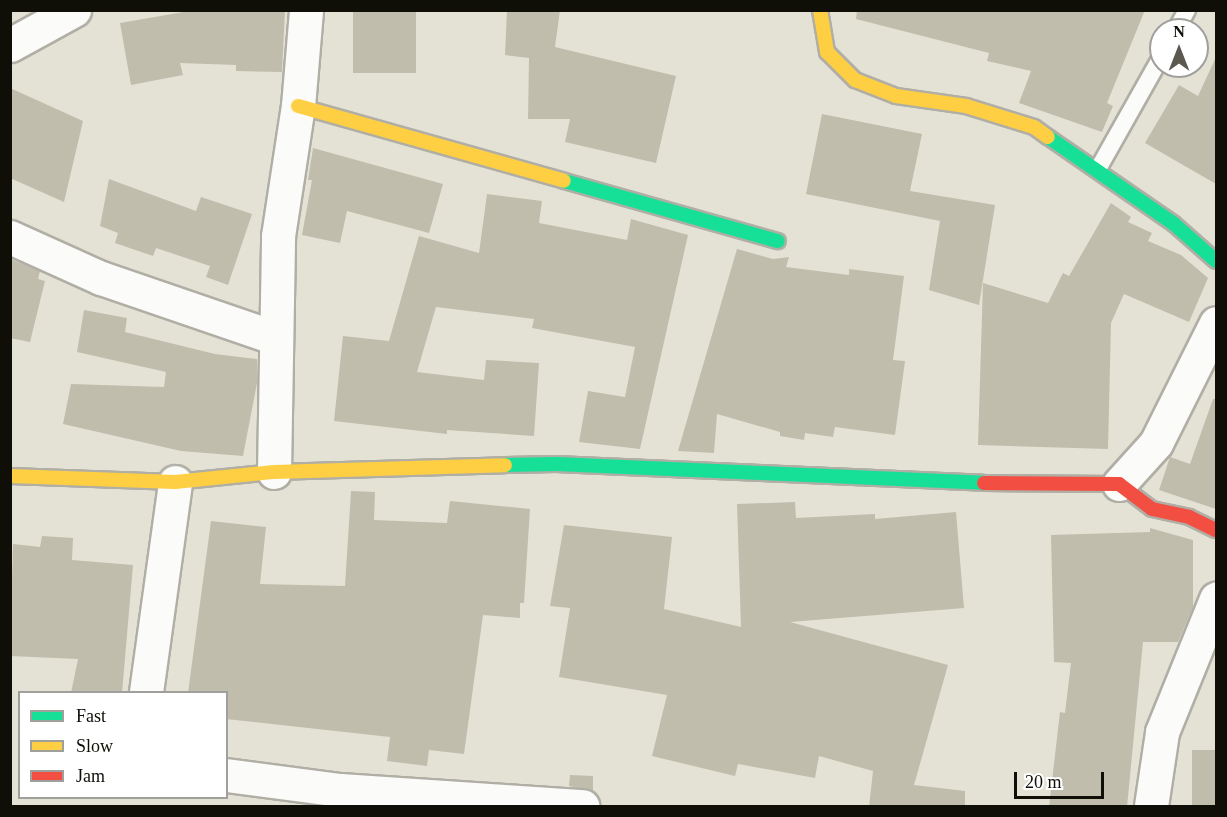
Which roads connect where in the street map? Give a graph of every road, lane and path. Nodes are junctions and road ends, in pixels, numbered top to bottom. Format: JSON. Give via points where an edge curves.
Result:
{"nodes":[{"id":1,"x":74,"y":10,"type":"edge"},
{"id":2,"x":306,"y":10,"type":"edge"},
{"id":3,"x":820,"y":10,"type":"edge"},
{"id":4,"x":10,"y":45,"type":"edge"},
{"id":5,"x":1149,"y":78,"type":"edge"},
{"id":6,"x":298,"y":106,"type":"junction"},
{"id":7,"x":1098,"y":169,"type":"junction"},
{"id":8,"x":10,"y":237,"type":"edge"},
{"id":9,"x":778,"y":241,"type":"dead end"},
{"id":10,"x":1216,"y":261,"type":"edge"},
{"id":11,"x":1216,"y":323,"type":"edge"},
{"id":12,"x":273,"y":337,"type":"junction"},
{"id":13,"x":274,"y":472,"type":"junction"},
{"id":14,"x":10,"y":476,"type":"edge"},
{"id":15,"x":175,"y":482,"type":"junction"},
{"id":16,"x":1119,"y":484,"type":"junction"},
{"id":17,"x":1216,"y":530,"type":"edge"},
{"id":18,"x":1216,"y":599,"type":"edge"},
{"id":19,"x":146,"y":691,"type":"edge"},
{"id":20,"x":228,"y":775,"type":"edge"},
{"id":21,"x":582,"y":807,"type":"edge"},
{"id":22,"x":1151,"y":807,"type":"edge"}],
"edges":[{"from":1,"to":4,"type":"street"},
{"from":2,"to":6,"type":"street"},
{"from":3,"to":7,"type":"street","via":[[827,52],[855,80],[896,96],[966,106],[1034,127]]},
{"from":5,"to":7,"type":"lane"},
{"from":6,"to":9,"type":"street"},
{"from":6,"to":12,"type":"street","via":[[278,236]]},
{"from":7,"to":10,"type":"street","via":[[1174,224]]},
{"from":8,"to":12,"type":"street","via":[[101,278]]},
{"from":11,"to":16,"type":"street","via":[[1156,443]]},
{"from":12,"to":13,"type":"street"},
{"from":13,"to":15,"type":"street"},
{"from":13,"to":16,"type":"street","via":[[556,464],[950,483]]},
{"from":14,"to":15,"type":"street"},
{"from":15,"to":19,"type":"street"},
{"from":16,"to":17,"type":"street","via":[[1152,509],[1189,517]]},
{"from":18,"to":22,"type":"street","via":[[1162,732]]},
{"from":20,"to":21,"type":"street","via":[[340,790]]}]}
